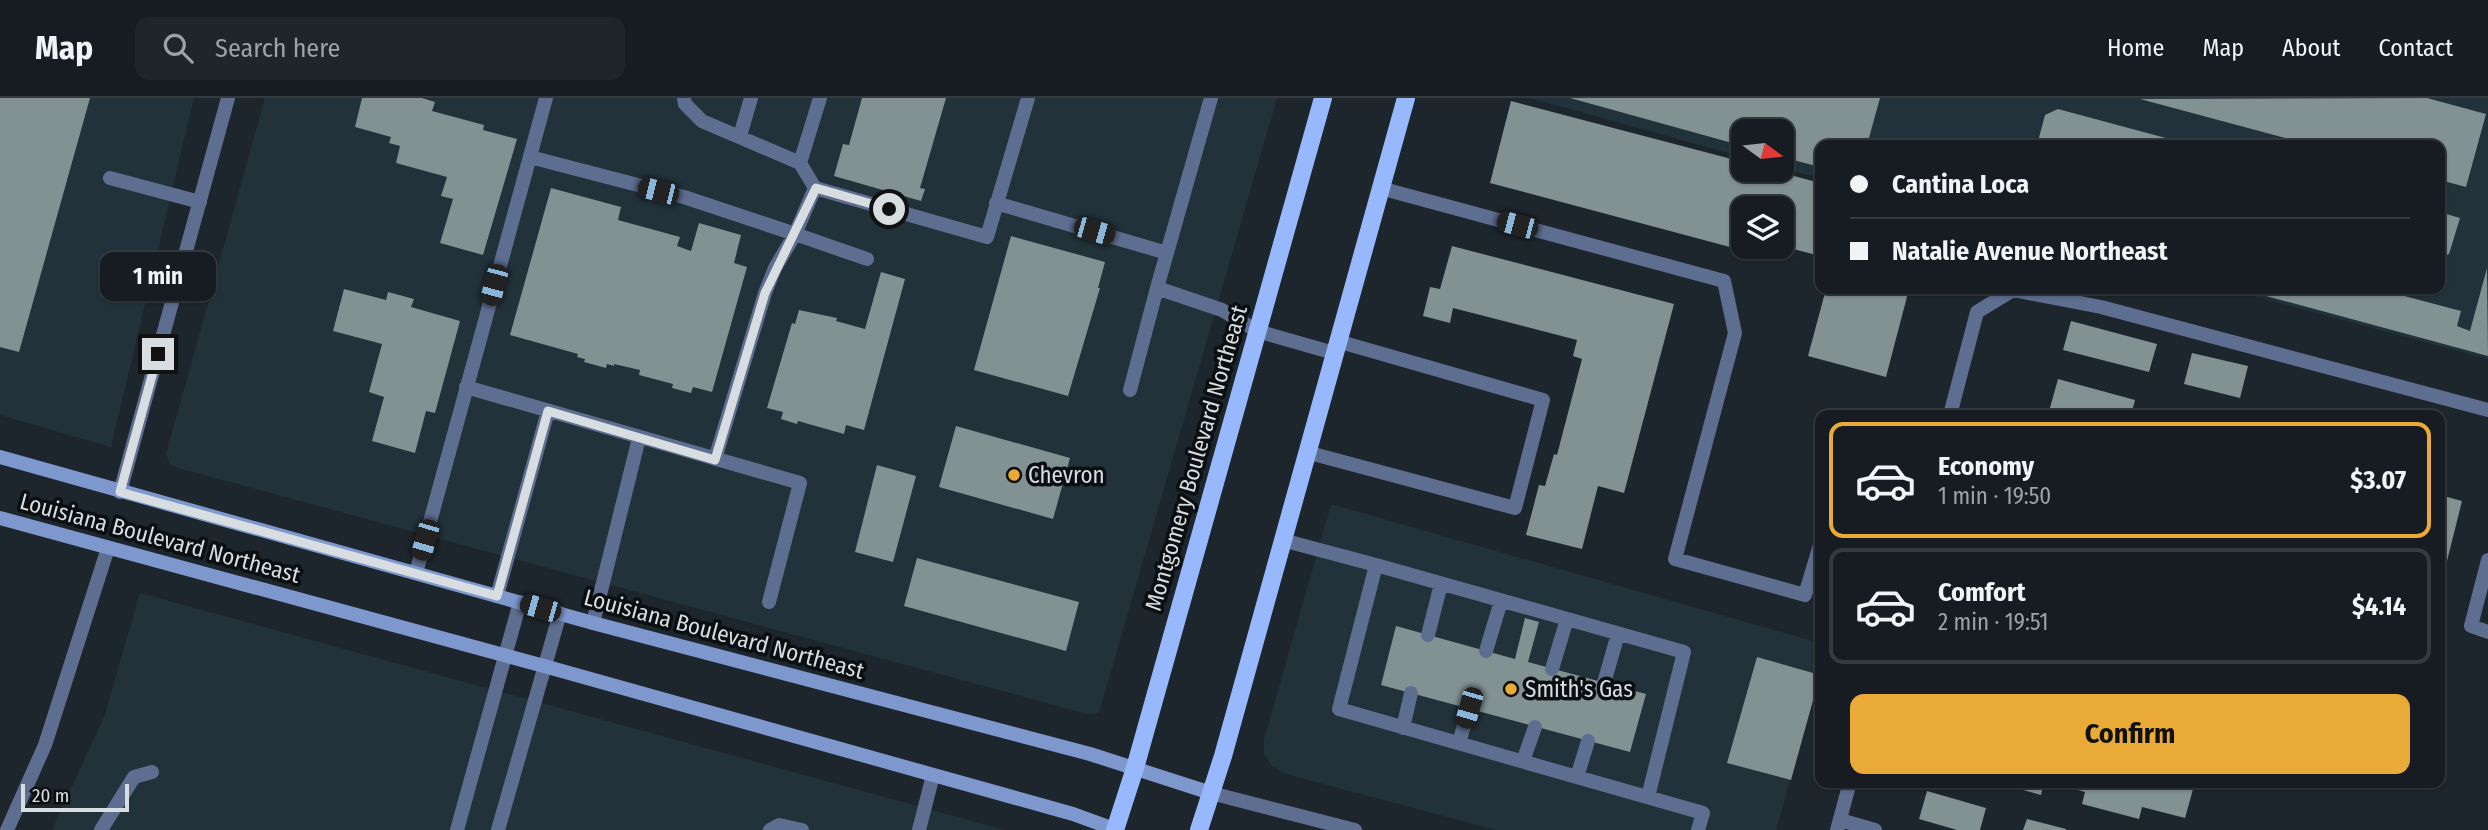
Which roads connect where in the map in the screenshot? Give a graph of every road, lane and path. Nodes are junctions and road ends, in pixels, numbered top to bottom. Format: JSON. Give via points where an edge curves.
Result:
{"nodes":[{"id":1,"x":228,"y":98,"type":"edge"},
{"id":2,"x":546,"y":98,"type":"edge"},
{"id":3,"x":684,"y":98,"type":"edge"},
{"id":4,"x":751,"y":98,"type":"edge"},
{"id":5,"x":820,"y":98,"type":"edge"},
{"id":6,"x":1028,"y":98,"type":"edge"},
{"id":7,"x":1211,"y":98,"type":"edge"},
{"id":8,"x":1323,"y":98,"type":"edge"},
{"id":9,"x":1406,"y":98,"type":"edge"},
{"id":10,"x":740,"y":136,"type":"junction"},
{"id":11,"x":530,"y":157,"type":"junction"},
{"id":12,"x":800,"y":163,"type":"junction"},
{"id":13,"x":110,"y":177,"type":"dead end"},
{"id":14,"x":816,"y":188,"type":"junction"},
{"id":15,"x":1380,"y":188,"type":"junction"},
{"id":16,"x":200,"y":202,"type":"junction"},
{"id":17,"x":996,"y":203,"type":"junction"},
{"id":18,"x":795,"y":234,"type":"junction"},
{"id":19,"x":1167,"y":253,"type":"junction"},
{"id":20,"x":867,"y":258,"type":"dead end"},
{"id":21,"x":1157,"y":288,"type":"junction"},
{"id":22,"x":2006,"y":294,"type":"edge"},
{"id":23,"x":2034,"y":294,"type":"edge"},
{"id":24,"x":1257,"y":331,"type":"junction"},
{"id":25,"x":1335,"y":347,"type":"junction"},
{"id":26,"x":466,"y":387,"type":"junction"},
{"id":27,"x":1130,"y":390,"type":"dead end"},
{"id":28,"x":1951,"y":410,"type":"edge"},
{"id":29,"x":2488,"y":410,"type":"edge"},
{"id":30,"x":548,"y":411,"type":"junction"},
{"id":31,"x":639,"y":438,"type":"junction"},
{"id":32,"x":1306,"y":452,"type":"junction"},
{"id":33,"x":0,"y":457,"type":"edge"},
{"id":34,"x":715,"y":460,"type":"junction"},
{"id":35,"x":120,"y":492,"type":"junction"},
{"id":36,"x":0,"y":518,"type":"edge"},
{"id":37,"x":1282,"y":540,"type":"junction"},
{"id":38,"x":108,"y":548,"type":"junction"},
{"id":39,"x":2488,"y":560,"type":"edge"},
{"id":40,"x":1815,"y":562,"type":"edge"},
{"id":41,"x":1376,"y":565,"type":"junction"},
{"id":42,"x":416,"y":573,"type":"junction"},
{"id":43,"x":1441,"y":584,"type":"junction"},
{"id":44,"x":497,"y":596,"type":"junction"},
{"id":45,"x":1501,"y":601,"type":"junction"},
{"id":46,"x":520,"y":602,"type":"junction"},
{"id":47,"x":769,"y":602,"type":"dead end"},
{"id":48,"x":560,"y":614,"type":"junction"},
{"id":49,"x":1567,"y":619,"type":"junction"},
{"id":50,"x":593,"y":623,"type":"junction"},
{"id":51,"x":2488,"y":632,"type":"edge"},
{"id":52,"x":1618,"y":634,"type":"junction"},
{"id":53,"x":1428,"y":635,"type":"dead end"},
{"id":54,"x":1486,"y":651,"type":"dead end"},
{"id":55,"x":507,"y":656,"type":"junction"},
{"id":56,"x":544,"y":666,"type":"junction"},
{"id":57,"x":1552,"y":669,"type":"dead end"},
{"id":58,"x":1604,"y":683,"type":"dead end"},
{"id":59,"x":1411,"y":693,"type":"dead end"},
{"id":60,"x":1469,"y":708,"type":"dead end"},
{"id":61,"x":1535,"y":727,"type":"dead end"},
{"id":62,"x":1403,"y":728,"type":"junction"},
{"id":63,"x":1588,"y":741,"type":"dead end"},
{"id":64,"x":1459,"y":743,"type":"junction"},
{"id":65,"x":1523,"y":761,"type":"junction"},
{"id":66,"x":1135,"y":768,"type":"junction"},
{"id":67,"x":152,"y":772,"type":"dead end"},
{"id":68,"x":933,"y":775,"type":"junction"},
{"id":69,"x":1577,"y":777,"type":"junction"},
{"id":70,"x":1848,"y":788,"type":"edge"},
{"id":71,"x":1212,"y":793,"type":"junction"},
{"id":72,"x":1647,"y":797,"type":"junction"},
{"id":73,"x":1838,"y":825,"type":"edge"},
{"id":74,"x":798,"y":829,"type":"edge"},
{"id":75,"x":7,"y":830,"type":"edge"},
{"id":76,"x":101,"y":830,"type":"edge"},
{"id":77,"x":457,"y":830,"type":"edge"},
{"id":78,"x":498,"y":830,"type":"edge"},
{"id":79,"x":770,"y":830,"type":"edge"},
{"id":80,"x":919,"y":830,"type":"edge"},
{"id":81,"x":1116,"y":830,"type":"edge"},
{"id":82,"x":1199,"y":830,"type":"edge"},
{"id":83,"x":1355,"y":830,"type":"edge"},
{"id":84,"x":1698,"y":830,"type":"edge"},
{"id":85,"x":1875,"y":830,"type":"edge"}],
"edges":[{"from":1,"to":16,"type":"street"},
{"from":2,"to":11,"type":"street"},
{"from":3,"to":10,"type":"street","via":[[702,121]]},
{"from":4,"to":10,"type":"street"},
{"from":5,"to":12,"type":"street"},
{"from":6,"to":17,"type":"street"},
{"from":7,"to":19,"type":"street"},
{"from":8,"to":24,"type":"main road","name":"Montgomery Boulevard Northeast"},
{"from":9,"to":15,"type":"main road"},
{"from":10,"to":12,"type":"street"},
{"from":11,"to":18,"type":"street","via":[[684,197]]},
{"from":11,"to":26,"type":"street"},
{"from":12,"to":14,"type":"street"},
{"from":13,"to":16,"type":"street"},
{"from":14,"to":17,"type":"street","via":[[987,237]]},
{"from":14,"to":18,"type":"street"},
{"from":15,"to":25,"type":"main road"},
{"from":15,"to":40,"type":"street","via":[[1724,281],[1735,333],[1675,559],[1805,595]]},
{"from":16,"to":35,"type":"street"},
{"from":17,"to":19,"type":"street"},
{"from":18,"to":20,"type":"street"},
{"from":18,"to":34,"type":"street","via":[[765,293]]},
{"from":19,"to":21,"type":"street"},
{"from":21,"to":24,"type":"street","via":[[1222,310]]},
{"from":21,"to":27,"type":"street"},
{"from":22,"to":28,"type":"street","via":[[1977,312]]},
{"from":23,"to":29,"type":"street","via":[[2101,307]]},
{"from":24,"to":25,"type":"street"},
{"from":24,"to":66,"type":"main road","name":"Montgomery Boulevard Northeast"},
{"from":25,"to":32,"type":"main road"},
{"from":25,"to":32,"type":"street","via":[[1543,400],[1515,508]]},
{"from":26,"to":30,"type":"street"},
{"from":26,"to":42,"type":"street"},
{"from":30,"to":31,"type":"street"},
{"from":30,"to":44,"type":"street"},
{"from":31,"to":34,"type":"street"},
{"from":31,"to":50,"type":"street"},
{"from":32,"to":37,"type":"main road"},
{"from":33,"to":35,"type":"main road","name":"Louisiana Boulevard Northeast"},
{"from":34,"to":47,"type":"street","via":[[800,483]]},
{"from":35,"to":42,"type":"main road","name":"Louisiana Boulevard Northeast"},
{"from":36,"to":38,"type":"main road","name":"Louisiana Boulevard Northeast"},
{"from":37,"to":41,"type":"street"},
{"from":37,"to":71,"type":"main road"},
{"from":38,"to":55,"type":"main road","name":"Louisiana Boulevard Northeast"},
{"from":38,"to":75,"type":"street","via":[[45,745]]},
{"from":39,"to":51,"type":"street","via":[[2471,626]]},
{"from":41,"to":43,"type":"street"},
{"from":41,"to":62,"type":"street","via":[[1339,709]]},
{"from":42,"to":44,"type":"main road","name":"Louisiana Boulevard Northeast"},
{"from":43,"to":45,"type":"street"},
{"from":43,"to":53,"type":"street"},
{"from":44,"to":46,"type":"main road","name":"Louisiana Boulevard Northeast"},
{"from":45,"to":49,"type":"street"},
{"from":45,"to":54,"type":"street"},
{"from":46,"to":48,"type":"main road","name":"Louisiana Boulevard Northeast"},
{"from":46,"to":55,"type":"street"},
{"from":48,"to":50,"type":"main road","name":"Louisiana Boulevard Northeast"},
{"from":48,"to":56,"type":"street"},
{"from":49,"to":52,"type":"street"},
{"from":49,"to":57,"type":"street"},
{"from":50,"to":66,"type":"main road","name":"Louisiana Boulevard Northeast"},
{"from":52,"to":58,"type":"street"},
{"from":52,"to":72,"type":"street","via":[[1684,652]]},
{"from":55,"to":56,"type":"main road","name":"Louisiana Boulevard Northeast"},
{"from":55,"to":77,"type":"street"},
{"from":56,"to":68,"type":"main road","name":"Louisiana Boulevard Northeast"},
{"from":56,"to":78,"type":"street"},
{"from":59,"to":62,"type":"street"},
{"from":60,"to":64,"type":"street"},
{"from":61,"to":65,"type":"street"},
{"from":62,"to":64,"type":"street"},
{"from":63,"to":69,"type":"street"},
{"from":64,"to":65,"type":"street"},
{"from":65,"to":69,"type":"street"},
{"from":66,"to":71,"type":"main road","name":"Louisiana Boulevard Northeast"},
{"from":66,"to":81,"type":"main road","name":"Montgomery Boulevard Northeast"},
{"from":67,"to":76,"type":"street","via":[[134,777]]},
{"from":68,"to":80,"type":"street"},
{"from":68,"to":81,"type":"main road","name":"Louisiana Boulevard Northeast"},
{"from":69,"to":72,"type":"street"},
{"from":70,"to":73,"type":"street"},
{"from":71,"to":82,"type":"main road"},
{"from":71,"to":83,"type":"street","name":"Louisiana Boulevard Northeast"},
{"from":72,"to":84,"type":"street","via":[[1703,813]]},
{"from":73,"to":85,"type":"street"},
{"from":74,"to":79,"type":"street","via":[[779,825]]}]}
